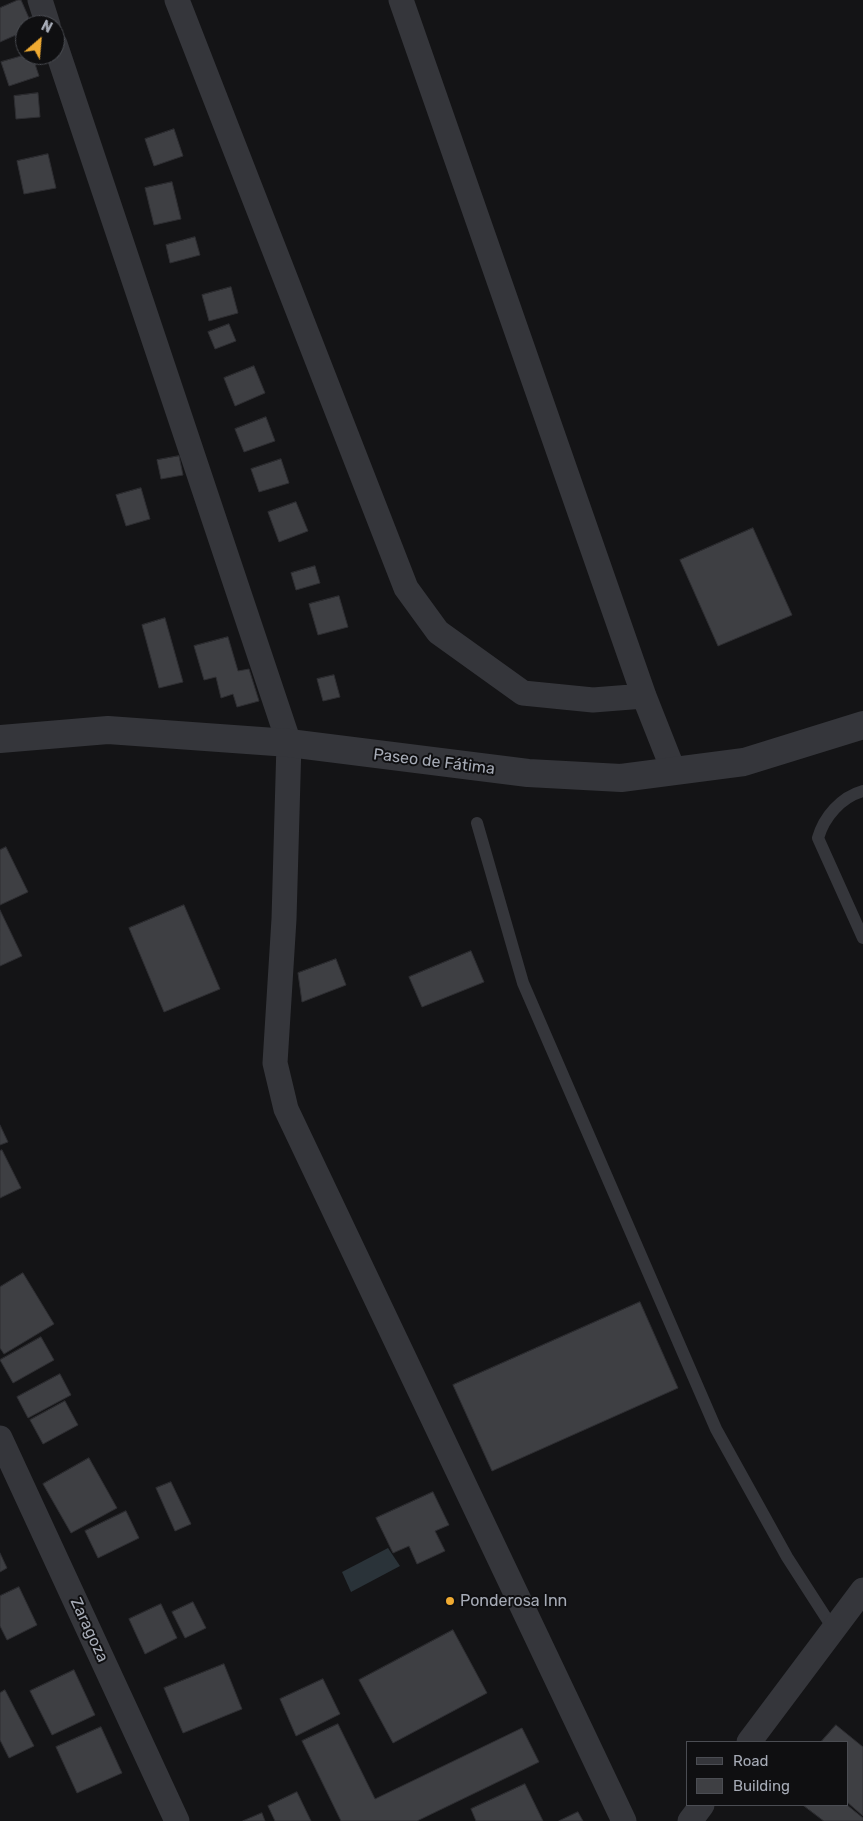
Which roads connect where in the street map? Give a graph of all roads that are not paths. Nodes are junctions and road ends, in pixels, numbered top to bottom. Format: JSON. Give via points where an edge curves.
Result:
{"nodes":[{"id":1,"x":40,"y":0,"type":"edge"},
{"id":2,"x":177,"y":0,"type":"edge"},
{"id":3,"x":401,"y":0,"type":"edge"},
{"id":4,"x":45,"y":15,"type":"edge"},
{"id":5,"x":62,"y":65,"type":"edge"},
{"id":6,"x":644,"y":696,"type":"junction"},
{"id":7,"x":863,"y":725,"type":"edge"},
{"id":8,"x":0,"y":739,"type":"edge"},
{"id":9,"x":289,"y":743,"type":"junction"},
{"id":10,"x":674,"y":772,"type":"junction"},
{"id":11,"x":863,"y":791,"type":"edge"},
{"id":12,"x":477,"y":823,"type":"dead end"},
{"id":13,"x":863,"y":938,"type":"edge"},
{"id":14,"x":0,"y":1438,"type":"edge"},
{"id":15,"x":863,"y":1590,"type":"edge"},
{"id":16,"x":834,"y":1630,"type":"junction"},
{"id":17,"x":750,"y":1741,"type":"edge"},
{"id":18,"x":701,"y":1806,"type":"edge"},
{"id":19,"x":177,"y":1821,"type":"edge"},
{"id":20,"x":624,"y":1821,"type":"edge"},
{"id":21,"x":690,"y":1821,"type":"edge"}],
"edges":[{"from":1,"to":4,"type":"street"},
{"from":2,"to":6,"type":"street","via":[[406,588],[438,632],[524,693],[593,700]]},
{"from":3,"to":6,"type":"street"},
{"from":5,"to":9,"type":"street"},
{"from":6,"to":10,"type":"street"},
{"from":7,"to":10,"type":"street","name":"Paseo de Fátima","via":[[744,762]]},
{"from":8,"to":9,"type":"street","name":"Paseo de Fátima","via":[[108,730]]},
{"from":9,"to":10,"type":"street","name":"Paseo de Fátima","via":[[528,773],[621,778]]},
{"from":9,"to":20,"type":"street","via":[[284,919],[275,1063],[286,1108]]},
{"from":11,"to":13,"type":"lane","via":[[839,804],[822,823],[818,838]]},
{"from":12,"to":16,"type":"lane","via":[[523,983],[716,1429],[787,1557]]},
{"from":14,"to":19,"type":"street","name":"Zaragoza"},
{"from":15,"to":16,"type":"street"},
{"from":16,"to":17,"type":"street"},
{"from":18,"to":21,"type":"street"}]}
